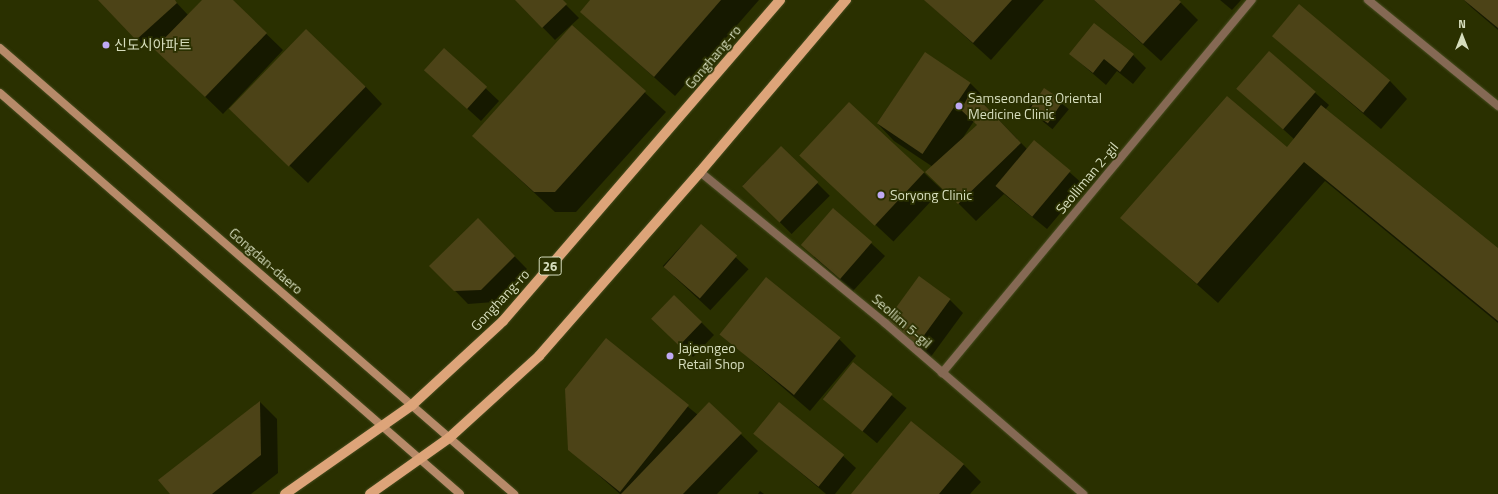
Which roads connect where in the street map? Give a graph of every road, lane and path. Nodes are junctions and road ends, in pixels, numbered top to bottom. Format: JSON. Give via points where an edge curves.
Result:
{"nodes":[{"id":1,"x":780,"y":0,"type":"edge"},
{"id":2,"x":846,"y":0,"type":"edge"},
{"id":3,"x":1252,"y":0,"type":"edge"},
{"id":4,"x":1368,"y":0,"type":"edge"},
{"id":5,"x":0,"y":48,"type":"edge"},
{"id":6,"x":0,"y":93,"type":"edge"},
{"id":7,"x":1498,"y":106,"type":"edge"},
{"id":8,"x":700,"y":172,"type":"junction"},
{"id":9,"x":942,"y":373,"type":"junction"},
{"id":10,"x":412,"y":405,"type":"junction"},
{"id":11,"x":382,"y":426,"type":"junction"},
{"id":12,"x":449,"y":438,"type":"junction"},
{"id":13,"x":419,"y":459,"type":"junction"},
{"id":14,"x":285,"y":494,"type":"edge"},
{"id":15,"x":370,"y":494,"type":"edge"},
{"id":16,"x":460,"y":494,"type":"edge"},
{"id":17,"x":514,"y":494,"type":"edge"},
{"id":18,"x":1083,"y":494,"type":"edge"}],
"edges":[{"from":1,"to":10,"type":"main road","name":"Gonghang-ro","number":"26","via":[[503,321]]},
{"from":2,"to":8,"type":"main road"},
{"from":3,"to":9,"type":"street","name":"Seolliman 2-gil"},
{"from":4,"to":7,"type":"street"},
{"from":5,"to":10,"type":"street","name":"Gongdan-daero"},
{"from":6,"to":11,"type":"street"},
{"from":8,"to":9,"type":"street","name":"Seollim 5-gil","via":[[885,323]]},
{"from":8,"to":12,"type":"main road","via":[[539,356]]},
{"from":9,"to":18,"type":"street","name":"Seollim 5-gil"},
{"from":10,"to":11,"type":"main road","name":"Gonghang-ro","number":"26"},
{"from":10,"to":12,"type":"street","name":"Gongdan-daero"},
{"from":11,"to":13,"type":"street"},
{"from":11,"to":14,"type":"main road","name":"Gonghang-ro","number":"26"},
{"from":12,"to":13,"type":"main road"},
{"from":12,"to":17,"type":"street","name":"Gongdan-daero"},
{"from":13,"to":15,"type":"main road"},
{"from":13,"to":16,"type":"street"}]}
